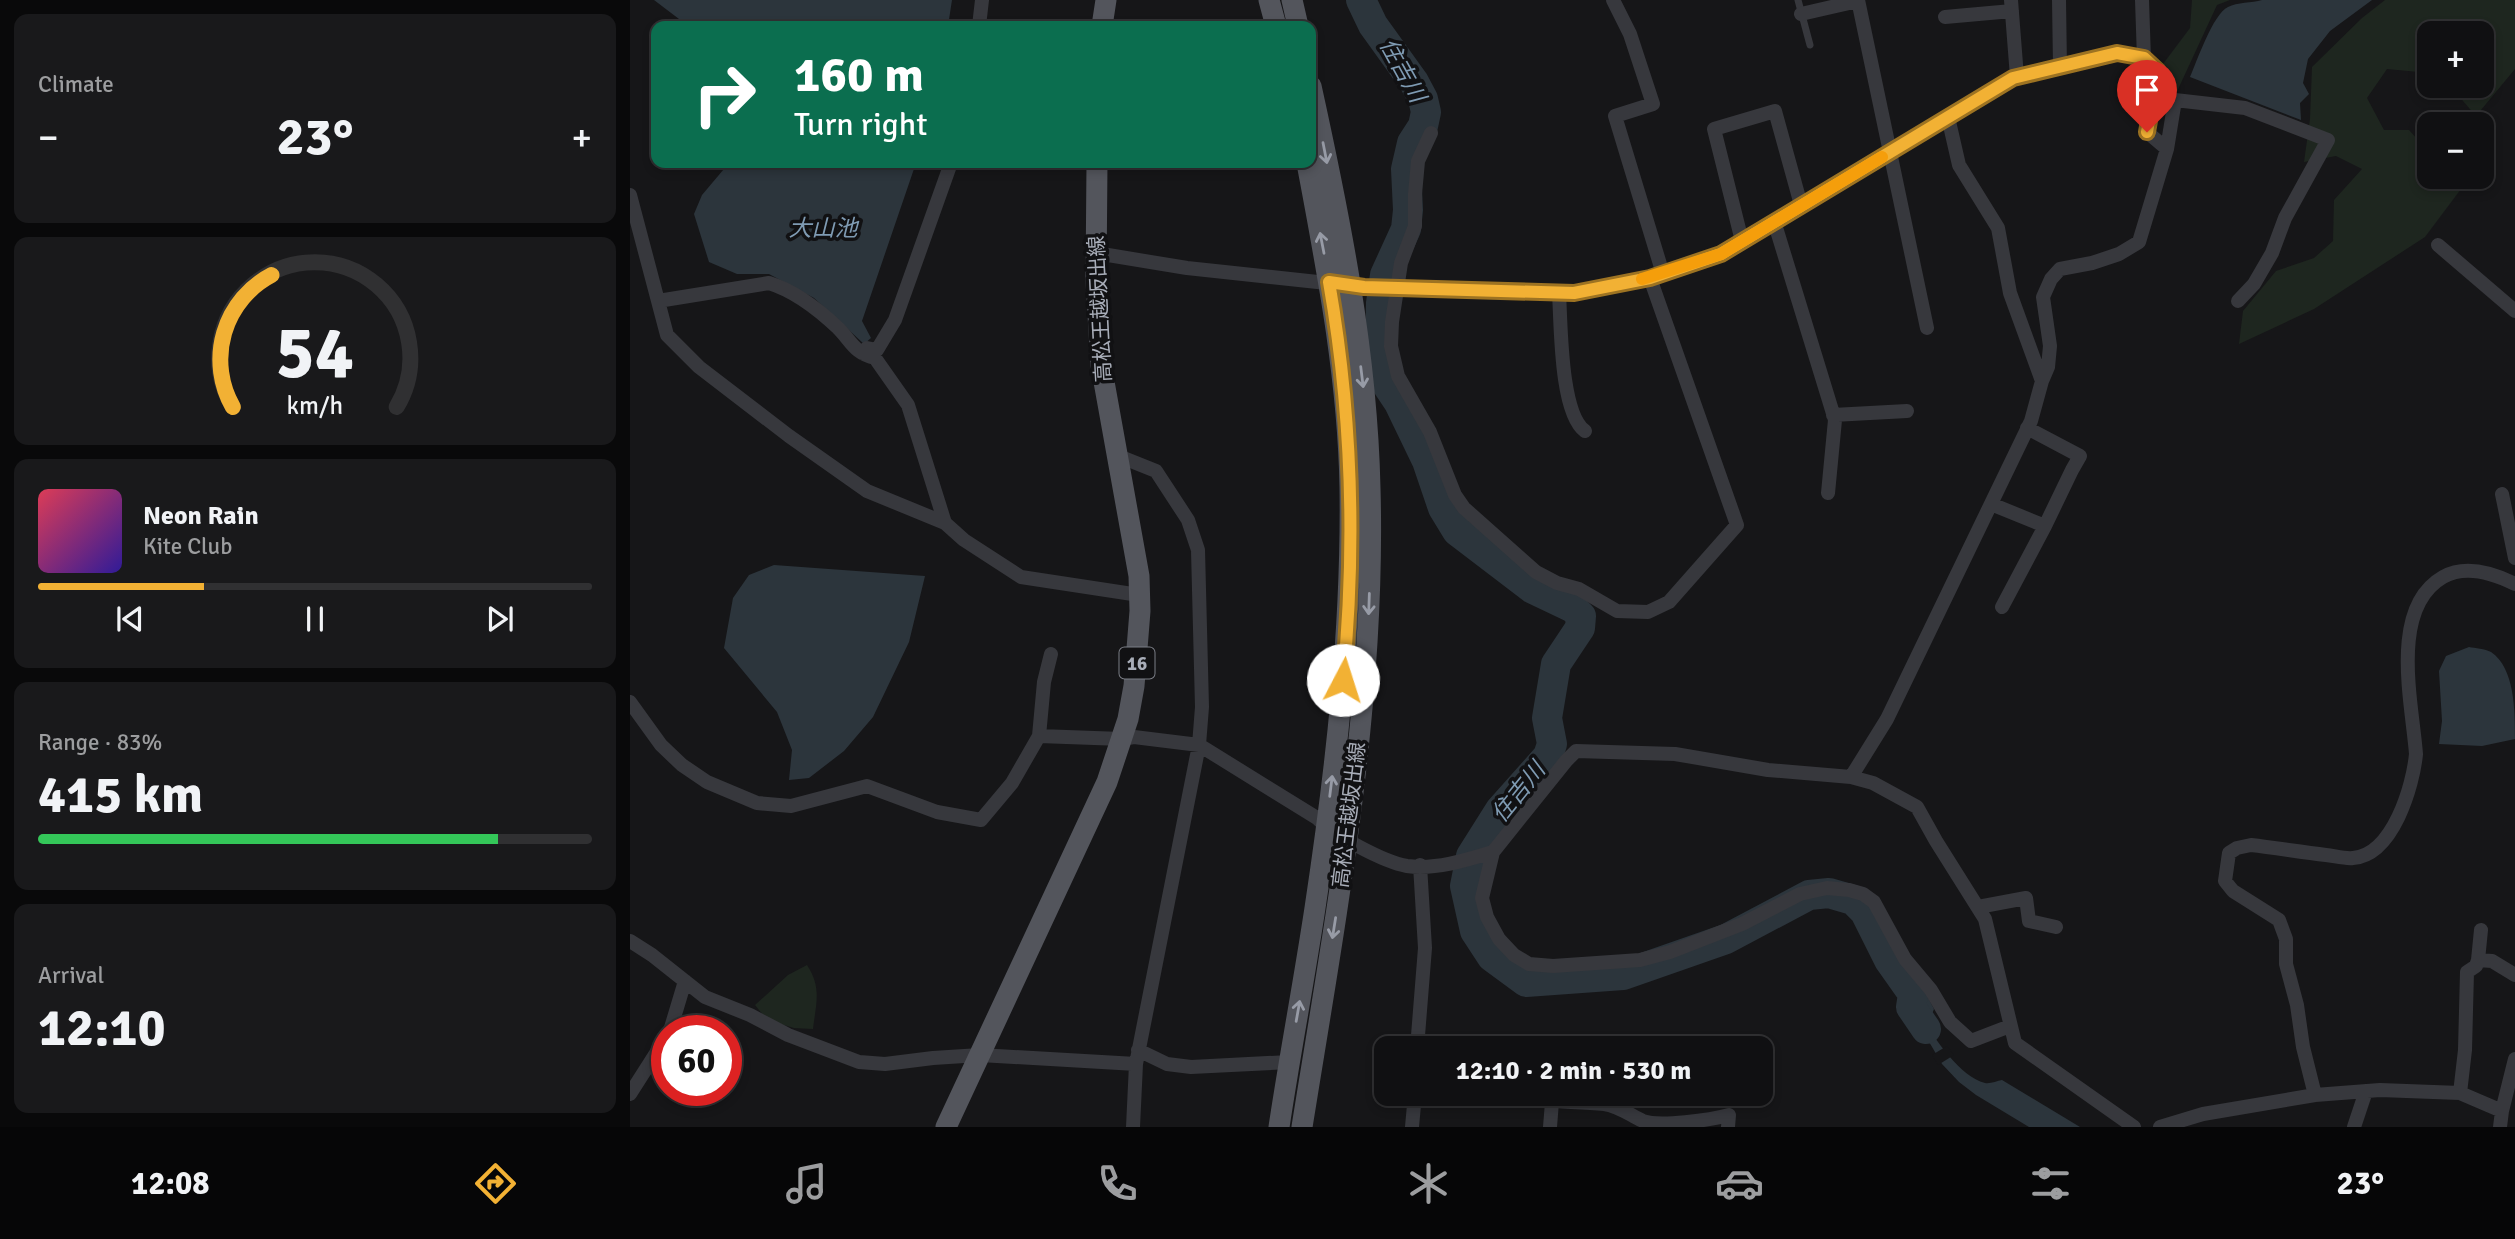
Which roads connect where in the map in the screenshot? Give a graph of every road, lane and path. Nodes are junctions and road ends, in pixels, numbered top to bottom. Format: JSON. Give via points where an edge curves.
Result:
{"nodes":[{"id":1,"x":982,"y":0,"type":"edge"},
{"id":2,"x":1106,"y":0,"type":"edge"},
{"id":3,"x":1269,"y":0,"type":"edge"},
{"id":4,"x":1292,"y":0,"type":"edge"},
{"id":5,"x":1613,"y":0,"type":"edge"},
{"id":6,"x":2059,"y":0,"type":"edge"},
{"id":7,"x":2142,"y":0,"type":"edge"},
{"id":8,"x":1858,"y":1,"type":"edge"},
{"id":9,"x":2011,"y":6,"type":"edge"},
{"id":10,"x":1800,"y":7,"type":"edge"},
{"id":11,"x":1945,"y":17,"type":"dead end"},
{"id":12,"x":980,"y":21,"type":"edge"},
{"id":13,"x":1103,"y":21,"type":"edge"},
{"id":14,"x":1275,"y":21,"type":"edge"},
{"id":15,"x":1297,"y":21,"type":"edge"},
{"id":16,"x":1810,"y":45,"type":"dead end"},
{"id":17,"x":2144,"y":58,"type":"junction"},
{"id":18,"x":2060,"y":67,"type":"junction"},
{"id":19,"x":2017,"y":77,"type":"junction"},
{"id":20,"x":1316,"y":111,"type":"edge"},
{"id":21,"x":1948,"y":117,"type":"junction"},
{"id":22,"x":1431,"y":133,"type":"dead end"},
{"id":23,"x":2167,"y":149,"type":"junction"},
{"id":24,"x":1890,"y":152,"type":"junction"},
{"id":25,"x":949,"y":168,"type":"edge"},
{"id":26,"x":1097,"y":168,"type":"edge"},
{"id":27,"x":1308,"y":168,"type":"edge"},
{"id":28,"x":630,"y":195,"type":"edge"},
{"id":29,"x":1801,"y":205,"type":"junction"},
{"id":30,"x":1774,"y":222,"type":"junction"},
{"id":31,"x":1742,"y":241,"type":"junction"},
{"id":32,"x":2438,"y":245,"type":"dead end"},
{"id":33,"x":1096,"y":253,"type":"junction"},
{"id":34,"x":1657,"y":276,"type":"junction"},
{"id":35,"x":1329,"y":282,"type":"junction"},
{"id":36,"x":1351,"y":286,"type":"junction"},
{"id":37,"x":1387,"y":288,"type":"junction"},
{"id":38,"x":1559,"y":293,"type":"junction"},
{"id":39,"x":658,"y":301,"type":"junction"},
{"id":40,"x":2238,"y":301,"type":"dead end"},
{"id":41,"x":2515,"y":312,"type":"edge"},
{"id":42,"x":1927,"y":328,"type":"dead end"},
{"id":43,"x":860,"y":355,"type":"junction"},
{"id":44,"x":2042,"y":381,"type":"junction"},
{"id":45,"x":1907,"y":411,"type":"dead end"},
{"id":46,"x":1833,"y":415,"type":"junction"},
{"id":47,"x":2027,"y":428,"type":"junction"},
{"id":48,"x":1585,"y":430,"type":"dead end"},
{"id":49,"x":1116,"y":455,"type":"junction"},
{"id":50,"x":1828,"y":493,"type":"dead end"},
{"id":51,"x":2502,"y":494,"type":"dead end"},
{"id":52,"x":1991,"y":505,"type":"junction"},
{"id":53,"x":946,"y":523,"type":"junction"},
{"id":54,"x":2045,"y":526,"type":"junction"},
{"id":55,"x":2512,"y":527,"type":"edge"},
{"id":56,"x":2515,"y":558,"type":"edge"},
{"id":57,"x":2515,"y":584,"type":"edge"},
{"id":58,"x":1139,"y":595,"type":"junction"},
{"id":59,"x":2001,"y":607,"type":"dead end"},
{"id":60,"x":1051,"y":654,"type":"dead end"},
{"id":61,"x":630,"y":702,"type":"edge"},
{"id":62,"x":1039,"y":736,"type":"junction"},
{"id":63,"x":1122,"y":739,"type":"junction"},
{"id":64,"x":1199,"y":745,"type":"junction"},
{"id":65,"x":1851,"y":777,"type":"junction"},
{"id":66,"x":1326,"y":828,"type":"junction"},
{"id":67,"x":1347,"y":840,"type":"junction"},
{"id":68,"x":1493,"y":852,"type":"junction"},
{"id":69,"x":1420,"y":865,"type":"junction"},
{"id":70,"x":1978,"y":907,"type":"junction"},
{"id":71,"x":2056,"y":928,"type":"dead end"},
{"id":72,"x":2481,"y":930,"type":"dead end"},
{"id":73,"x":630,"y":941,"type":"edge"},
{"id":74,"x":2478,"y":960,"type":"junction"},
{"id":75,"x":2515,"y":975,"type":"edge"},
{"id":76,"x":685,"y":981,"type":"junction"},
{"id":77,"x":675,"y":1015,"type":"edge"},
{"id":78,"x":2010,"y":1026,"type":"junction"},
{"id":79,"x":1418,"y":1036,"type":"edge"},
{"id":80,"x":980,"y":1055,"type":"junction"},
{"id":81,"x":1137,"y":1057,"type":"junction"},
{"id":82,"x":2515,"y":1059,"type":"edge"},
{"id":83,"x":651,"y":1061,"type":"edge"},
{"id":84,"x":1289,"y":1062,"type":"junction"},
{"id":85,"x":2366,"y":1091,"type":"junction"},
{"id":86,"x":2460,"y":1093,"type":"junction"},
{"id":87,"x":630,"y":1094,"type":"edge"},
{"id":88,"x":2315,"y":1096,"type":"junction"},
{"id":89,"x":1414,"y":1106,"type":"edge"},
{"id":90,"x":1552,"y":1106,"type":"edge"},
{"id":91,"x":1613,"y":1106,"type":"edge"},
{"id":92,"x":2502,"y":1111,"type":"junction"},
{"id":93,"x":946,"y":1127,"type":"edge"},
{"id":94,"x":1133,"y":1127,"type":"edge"},
{"id":95,"x":1279,"y":1127,"type":"edge"},
{"id":96,"x":1302,"y":1127,"type":"edge"},
{"id":97,"x":1412,"y":1127,"type":"edge"},
{"id":98,"x":1550,"y":1127,"type":"edge"},
{"id":99,"x":1728,"y":1127,"type":"edge"},
{"id":100,"x":2134,"y":1127,"type":"edge"},
{"id":101,"x":2160,"y":1127,"type":"edge"},
{"id":102,"x":2354,"y":1127,"type":"edge"},
{"id":103,"x":2500,"y":1127,"type":"edge"}],
"edges":[{"from":1,"to":12,"type":"street"},
{"from":2,"to":13,"type":"main road"},
{"from":3,"to":14,"type":"main road"},
{"from":4,"to":15,"type":"main road"},
{"from":5,"to":34,"type":"street","via":[[1630,34],[1653,104],[1615,116]]},
{"from":6,"to":18,"type":"street"},
{"from":7,"to":17,"type":"street"},
{"from":8,"to":10,"type":"street"},
{"from":8,"to":24,"type":"street"},
{"from":9,"to":11,"type":"street"},
{"from":9,"to":19,"type":"street"},
{"from":10,"to":16,"type":"lane"},
{"from":17,"to":18,"type":"street","via":[[2117,53]]},
{"from":17,"to":23,"type":"street","via":[[2158,71],[2147,132]]},
{"from":18,"to":19,"type":"street"},
{"from":19,"to":21,"type":"street"},
{"from":20,"to":36,"type":"main road","name":"高松王越坂出線","one_way":true},
{"from":21,"to":24,"type":"street"},
{"from":21,"to":44,"type":"street","via":[[1959,165],[1998,228],[2010,293]]},
{"from":22,"to":37,"type":"street","via":[[1419,162],[1415,226]]},
{"from":23,"to":40,"type":"street","via":[[2175,100],[2245,107],[2328,140],[2272,253]]},
{"from":23,"to":44,"type":"street","via":[[2139,242],[2119,254],[2060,269],[2051,279],[2043,297],[2050,346]]},
{"from":24,"to":29,"type":"street"},
{"from":24,"to":42,"type":"street"},
{"from":25,"to":43,"type":"street","via":[[895,320],[877,351],[867,348]]},
{"from":26,"to":33,"type":"main road","name":"高松王越坂出線","number":"16"},
{"from":35,"to":27,"type":"main road","name":"高松王越坂出線","one_way":true},
{"from":28,"to":39,"type":"street"},
{"from":29,"to":30,"type":"street"},
{"from":29,"to":31,"type":"street","via":[[1775,111],[1714,129]]},
{"from":30,"to":31,"type":"street"},
{"from":30,"to":46,"type":"street"},
{"from":31,"to":34,"type":"street","via":[[1721,254]]},
{"from":32,"to":41,"type":"street"},
{"from":33,"to":35,"type":"street","via":[[1187,268]]},
{"from":33,"to":49,"type":"main road","name":"高松王越坂出線","number":"16","via":[[1101,365]]},
{"from":34,"to":37,"type":"street","via":[[1737,525],[1669,602],[1648,612],[1616,611],[1579,589],[1536,572],[1464,508],[1430,432],[1398,376]]},
{"from":34,"to":38,"type":"street"},
{"from":35,"to":36,"type":"street"},
{"from":66,"to":35,"type":"main road","name":"高松王越坂出線","one_way":true,"via":[[1346,653],[1350,566],[1345,402]]},
{"from":36,"to":37,"type":"street"},
{"from":36,"to":67,"type":"main road","name":"高松王越坂出線","one_way":true,"via":[[1365,401],[1371,568],[1368,658]]},
{"from":37,"to":38,"type":"street"},
{"from":38,"to":48,"type":"street","via":[[1566,387],[1577,425]]},
{"from":39,"to":43,"type":"street","via":[[769,283],[811,305]]},
{"from":39,"to":53,"type":"street","via":[[667,334],[699,367],[867,491]]},
{"from":43,"to":53,"type":"street","via":[[875,358],[908,405]]},
{"from":44,"to":47,"type":"street"},
{"from":45,"to":46,"type":"street"},
{"from":46,"to":50,"type":"street"},
{"from":47,"to":52,"type":"street"},
{"from":47,"to":54,"type":"street","via":[[2080,456]]},
{"from":49,"to":58,"type":"main road","name":"高松王越坂出線","number":"16"},
{"from":49,"to":64,"type":"street","via":[[1156,471],[1188,520],[1198,550]]},
{"from":51,"to":55,"type":"street"},
{"from":52,"to":54,"type":"street"},
{"from":52,"to":65,"type":"street","via":[[1887,719]]},
{"from":53,"to":58,"type":"street","via":[[1021,577]]},
{"from":54,"to":59,"type":"street"},
{"from":55,"to":56,"type":"street"},
{"from":57,"to":88,"type":"street","via":[[2474,570],[2454,571],[2420,597],[2411,616],[2408,657],[2414,768],[2401,811],[2372,850],[2354,859],[2251,845],[2229,853],[2225,881],[2233,891],[2280,920]]},
{"from":58,"to":63,"type":"main road","name":"高松王越坂出線","number":"16","via":[[1138,655]]},
{"from":60,"to":62,"type":"street"},
{"from":61,"to":62,"type":"street","via":[[660,746],[707,782],[757,803],[791,806],[867,786],[937,812],[981,820],[1012,783]]},
{"from":62,"to":63,"type":"street"},
{"from":63,"to":64,"type":"street"},
{"from":63,"to":80,"type":"main road","name":"高松王越坂出線","number":"16","via":[[1107,782]]},
{"from":64,"to":66,"type":"street"},
{"from":64,"to":81,"type":"street"},
{"from":65,"to":68,"type":"street","via":[[1768,770],[1675,754],[1576,751]]},
{"from":65,"to":70,"type":"street","via":[[1873,783],[1917,807]]},
{"from":66,"to":67,"type":"street"},
{"from":84,"to":66,"type":"main road","name":"高松王越坂出線","one_way":true},
{"from":67,"to":69,"type":"street","via":[[1407,866]]},
{"from":67,"to":96,"type":"main road","name":"高松王越坂出線","one_way":true},
{"from":68,"to":69,"type":"street","via":[[1456,863]]},
{"from":68,"to":78,"type":"street","via":[[1482,898],[1487,917],[1499,939],[1529,964],[1576,966],[1640,960],[1742,924],[1800,894],[1827,888],[1849,890],[1874,902],[1905,959],[1951,1022],[1971,1041]]},
{"from":69,"to":79,"type":"street","via":[[1425,948]]},
{"from":70,"to":71,"type":"street","via":[[2026,898],[2029,921]]},
{"from":70,"to":78,"type":"street","via":[[1985,919]]},
{"from":72,"to":74,"type":"street"},
{"from":73,"to":76,"type":"street"},
{"from":74,"to":75,"type":"street","via":[[2492,961]]},
{"from":74,"to":86,"type":"street","via":[[2467,972]]},
{"from":76,"to":77,"type":"street"},
{"from":76,"to":80,"type":"street","via":[[705,997],[859,1062]]},
{"from":78,"to":100,"type":"street","via":[[2015,1044]]},
{"from":80,"to":81,"type":"street"},
{"from":80,"to":93,"type":"main road","name":"高松王越坂出線","number":"16"},
{"from":81,"to":84,"type":"street","via":[[1191,1067]]},
{"from":81,"to":94,"type":"street"},
{"from":82,"to":92,"type":"street"},
{"from":83,"to":87,"type":"street"},
{"from":84,"to":95,"type":"main road","name":"高松王越坂出線"},
{"from":85,"to":86,"type":"street"},
{"from":85,"to":88,"type":"street"},
{"from":85,"to":102,"type":"street"},
{"from":86,"to":92,"type":"street"},
{"from":88,"to":101,"type":"street","via":[[2203,1114]]},
{"from":89,"to":97,"type":"street"},
{"from":90,"to":98,"type":"street"},
{"from":91,"to":99,"type":"street","via":[[1646,1122],[1706,1121],[1729,1115]]},
{"from":92,"to":103,"type":"street"}]}
